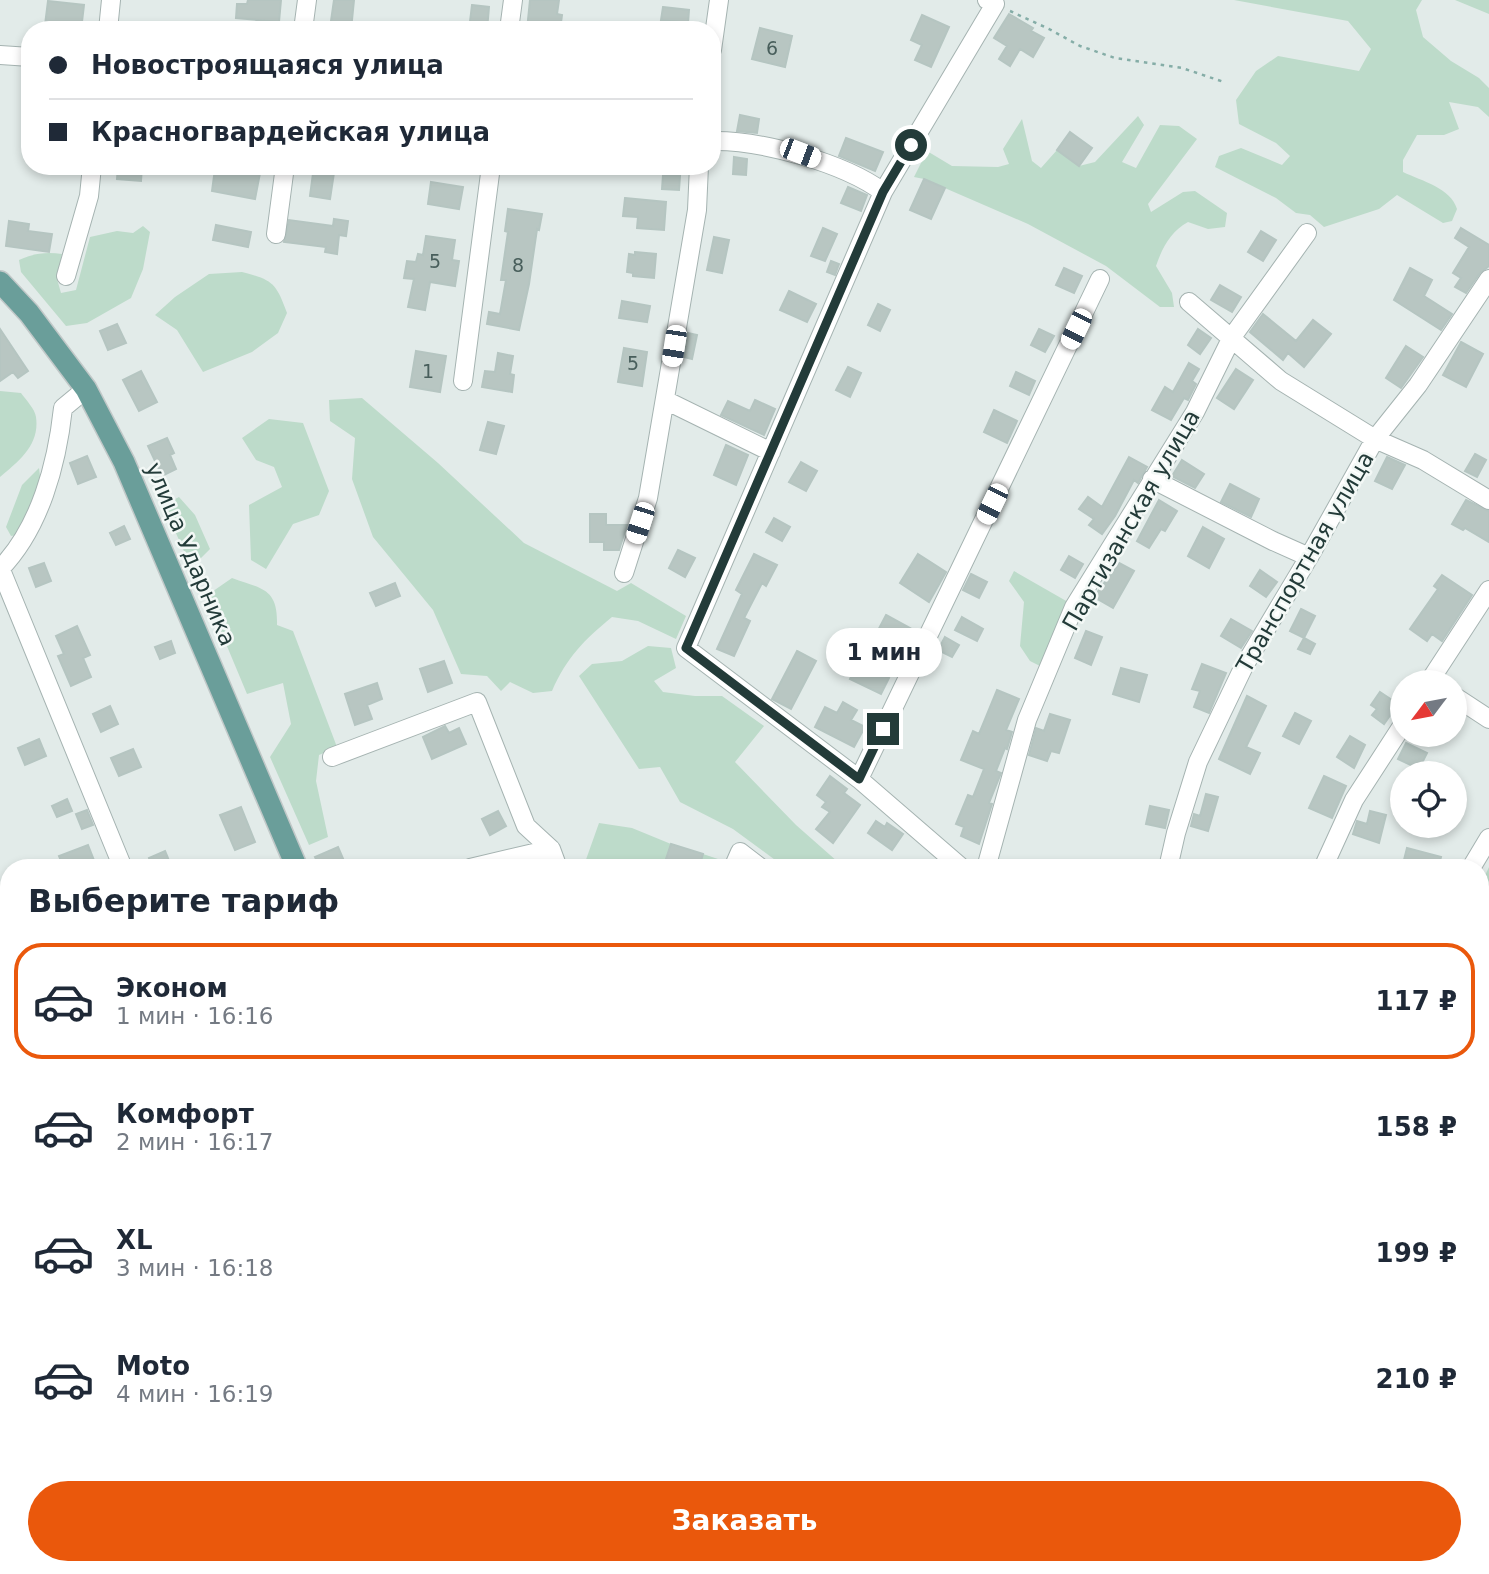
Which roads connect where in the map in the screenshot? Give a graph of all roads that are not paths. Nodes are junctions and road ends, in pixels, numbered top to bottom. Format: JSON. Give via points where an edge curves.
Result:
{"nodes":[{"id":1,"x":111,"y":0,"type":"edge"},
{"id":2,"x":307,"y":0,"type":"edge"},
{"id":3,"x":513,"y":0,"type":"edge"},
{"id":4,"x":719,"y":0,"type":"edge"},
{"id":5,"x":991,"y":2,"type":"edge"},
{"id":6,"x":109,"y":21,"type":"edge"},
{"id":7,"x":304,"y":21,"type":"edge"},
{"id":8,"x":510,"y":21,"type":"edge"},
{"id":9,"x":716,"y":21,"type":"edge"},
{"id":10,"x":0,"y":55,"type":"edge"},
{"id":11,"x":21,"y":56,"type":"edge"},
{"id":12,"x":721,"y":142,"type":"edge"},
{"id":13,"x":91,"y":175,"type":"edge"},
{"id":14,"x":284,"y":175,"type":"edge"},
{"id":15,"x":490,"y":175,"type":"edge"},
{"id":16,"x":699,"y":175,"type":"edge"},
{"id":17,"x":883,"y":192,"type":"junction"},
{"id":18,"x":1307,"y":233,"type":"dead end"},
{"id":19,"x":276,"y":234,"type":"dead end"},
{"id":20,"x":66,"y":276,"type":"dead end"},
{"id":21,"x":1100,"y":279,"type":"dead end"},
{"id":22,"x":1489,"y":279,"type":"edge"},
{"id":23,"x":0,"y":282,"type":"edge"},
{"id":24,"x":1189,"y":302,"type":"dead end"},
{"id":25,"x":1232,"y":337,"type":"junction"},
{"id":26,"x":463,"y":381,"type":"dead end"},
{"id":27,"x":86,"y":389,"type":"junction"},
{"id":28,"x":665,"y":400,"type":"junction"},
{"id":29,"x":1375,"y":439,"type":"junction"},
{"id":30,"x":771,"y":453,"type":"junction"},
{"id":31,"x":1152,"y":478,"type":"junction"},
{"id":32,"x":1489,"y":500,"type":"edge"},
{"id":33,"x":1309,"y":557,"type":"junction"},
{"id":34,"x":0,"y":570,"type":"edge"},
{"id":35,"x":624,"y":573,"type":"dead end"},
{"id":36,"x":1489,"y":590,"type":"edge"},
{"id":37,"x":1440,"y":670,"type":"edge"},
{"id":38,"x":1467,"y":705,"type":"edge"},
{"id":39,"x":1489,"y":719,"type":"edge"},
{"id":40,"x":1390,"y":744,"type":"edge"},
{"id":41,"x":332,"y":757,"type":"dead end"},
{"id":42,"x":859,"y":779,"type":"junction"},
{"id":43,"x":1489,"y":838,"type":"edge"},
{"id":44,"x":551,"y":849,"type":"junction"},
{"id":45,"x":120,"y":859,"type":"edge"},
{"id":46,"x":294,"y":859,"type":"edge"},
{"id":47,"x":508,"y":859,"type":"edge"},
{"id":48,"x":555,"y":859,"type":"edge"},
{"id":49,"x":952,"y":859,"type":"edge"},
{"id":50,"x":988,"y":859,"type":"edge"},
{"id":51,"x":1170,"y":859,"type":"edge"},
{"id":52,"x":1327,"y":859,"type":"edge"},
{"id":53,"x":1476,"y":859,"type":"edge"}],
"edges":[{"from":1,"to":6,"type":"street"},
{"from":2,"to":7,"type":"street"},
{"from":3,"to":8,"type":"street"},
{"from":4,"to":9,"type":"street"},
{"from":5,"to":17,"type":"street"},
{"from":10,"to":11,"type":"street"},
{"from":12,"to":17,"type":"street","via":[[800,153],[867,180]]},
{"from":13,"to":20,"type":"street"},
{"from":14,"to":19,"type":"street"},
{"from":15,"to":26,"type":"street"},
{"from":16,"to":28,"type":"street","via":[[697,210]]},
{"from":17,"to":30,"type":"street"},
{"from":18,"to":25,"type":"street","name":"Партизанская улица"},
{"from":21,"to":42,"type":"street"},
{"from":22,"to":29,"type":"street","name":"Транспортная улица","via":[[1418,385]]},
{"from":23,"to":27,"type":"main road","name":"улица Ударника"},
{"from":24,"to":25,"type":"street"},
{"from":25,"to":29,"type":"street","via":[[1281,382]]},
{"from":25,"to":31,"type":"street","name":"Партизанская улица","via":[[1195,412]]},
{"from":27,"to":34,"type":"street","via":[[63,408],[58,449],[31,528]]},
{"from":27,"to":46,"type":"main road","name":"улица Ударника","via":[[124,462]]},
{"from":28,"to":30,"type":"street"},
{"from":28,"to":35,"type":"street","via":[[648,498]]},
{"from":29,"to":32,"type":"street","via":[[1423,460]]},
{"from":29,"to":33,"type":"street","name":"Транспортная улица"},
{"from":30,"to":42,"type":"street","via":[[686,648]]},
{"from":31,"to":33,"type":"street"},
{"from":31,"to":50,"type":"street","name":"Партизанская улица","via":[[1074,607],[1027,720]]},
{"from":33,"to":51,"type":"street","name":"Транспортная улица","via":[[1244,666],[1198,762]]},
{"from":34,"to":45,"type":"street"},
{"from":36,"to":37,"type":"street"},
{"from":38,"to":39,"type":"street"},
{"from":40,"to":52,"type":"street","via":[[1354,800]]},
{"from":41,"to":44,"type":"street","via":[[477,702],[526,826]]},
{"from":42,"to":49,"type":"street"},
{"from":43,"to":53,"type":"street"},
{"from":44,"to":47,"type":"street"},
{"from":44,"to":48,"type":"street"}]}
